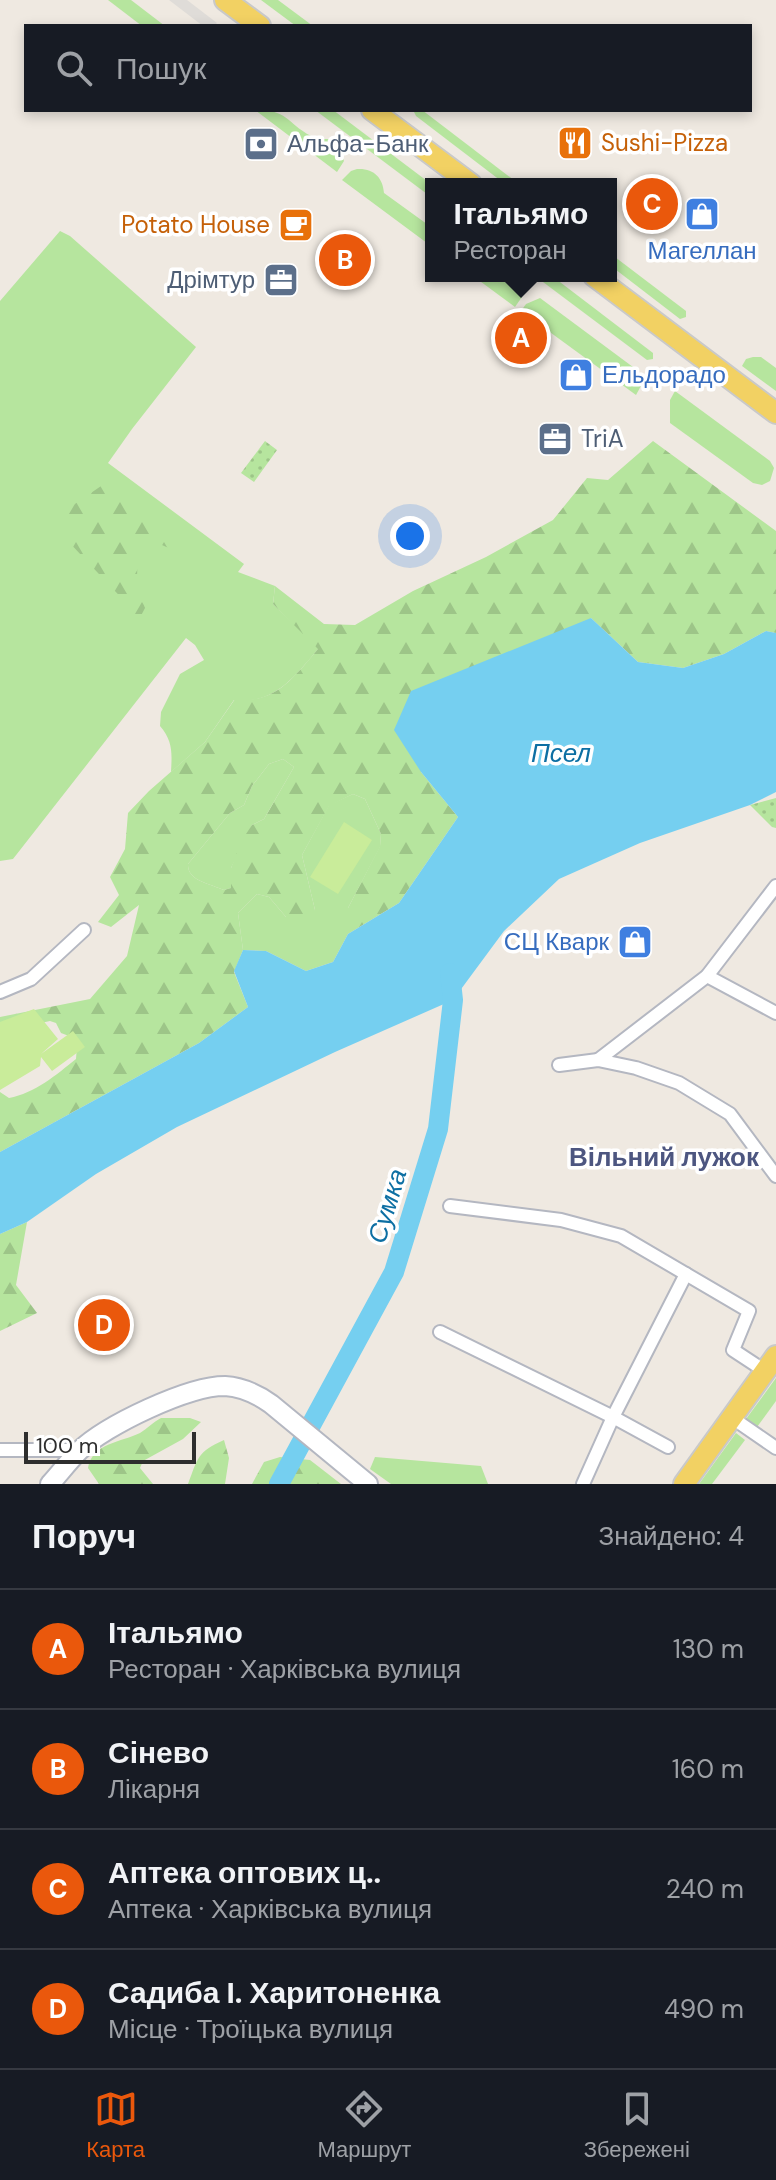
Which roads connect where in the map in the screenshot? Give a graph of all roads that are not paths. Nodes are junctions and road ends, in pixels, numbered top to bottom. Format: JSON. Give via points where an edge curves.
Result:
{"nodes":[{"id":1,"x":225,"y":0,"type":"edge"},
{"id":2,"x":257,"y":24,"type":"edge"},
{"id":3,"x":375,"y":112,"type":"edge"},
{"id":4,"x":463,"y":178,"type":"edge"},
{"id":5,"x":602,"y":282,"type":"edge"},
{"id":6,"x":776,"y":413,"type":"edge"},
{"id":7,"x":776,"y":886,"type":"edge"},
{"id":8,"x":84,"y":930,"type":"dead end"},
{"id":9,"x":707,"y":976,"type":"junction"},
{"id":10,"x":0,"y":992,"type":"edge"},
{"id":11,"x":776,"y":1013,"type":"edge"},
{"id":12,"x":598,"y":1060,"type":"junction"},
{"id":13,"x":559,"y":1065,"type":"dead end"},
{"id":14,"x":776,"y":1176,"type":"edge"},
{"id":15,"x":450,"y":1206,"type":"dead end"},
{"id":16,"x":686,"y":1274,"type":"junction"},
{"id":17,"x":440,"y":1332,"type":"dead end"},
{"id":18,"x":771,"y":1364,"type":"edge"},
{"id":19,"x":613,"y":1417,"type":"junction"},
{"id":20,"x":731,"y":1417,"type":"junction"},
{"id":21,"x":668,"y":1447,"type":"dead end"},
{"id":22,"x":776,"y":1448,"type":"edge"},
{"id":23,"x":0,"y":1450,"type":"edge"},
{"id":24,"x":80,"y":1450,"type":"junction"},
{"id":25,"x":50,"y":1484,"type":"edge"},
{"id":26,"x":368,"y":1484,"type":"edge"},
{"id":27,"x":583,"y":1484,"type":"edge"},
{"id":28,"x":684,"y":1484,"type":"edge"}],
"edges":[{"from":1,"to":2,"type":"main road"},
{"from":3,"to":4,"type":"main road"},
{"from":5,"to":6,"type":"main road"},
{"from":7,"to":9,"type":"street"},
{"from":8,"to":10,"type":"street","via":[[31,979]]},
{"from":9,"to":11,"type":"street"},
{"from":9,"to":12,"type":"street"},
{"from":12,"to":13,"type":"street"},
{"from":12,"to":14,"type":"street","via":[[679,1083],[730,1114]]},
{"from":15,"to":16,"type":"street","via":[[561,1220],[621,1236]]},
{"from":16,"to":18,"type":"street","via":[[749,1311],[733,1350]]},
{"from":16,"to":19,"type":"street"},
{"from":17,"to":19,"type":"street"},
{"from":18,"to":20,"type":"main road"},
{"from":19,"to":21,"type":"street"},
{"from":19,"to":27,"type":"street"},
{"from":20,"to":22,"type":"street"},
{"from":20,"to":28,"type":"main road"},
{"from":23,"to":24,"type":"street"},
{"from":24,"to":25,"type":"main road"},
{"from":24,"to":26,"type":"main road","via":[[144,1411],[228,1386],[255,1393]]}]}
